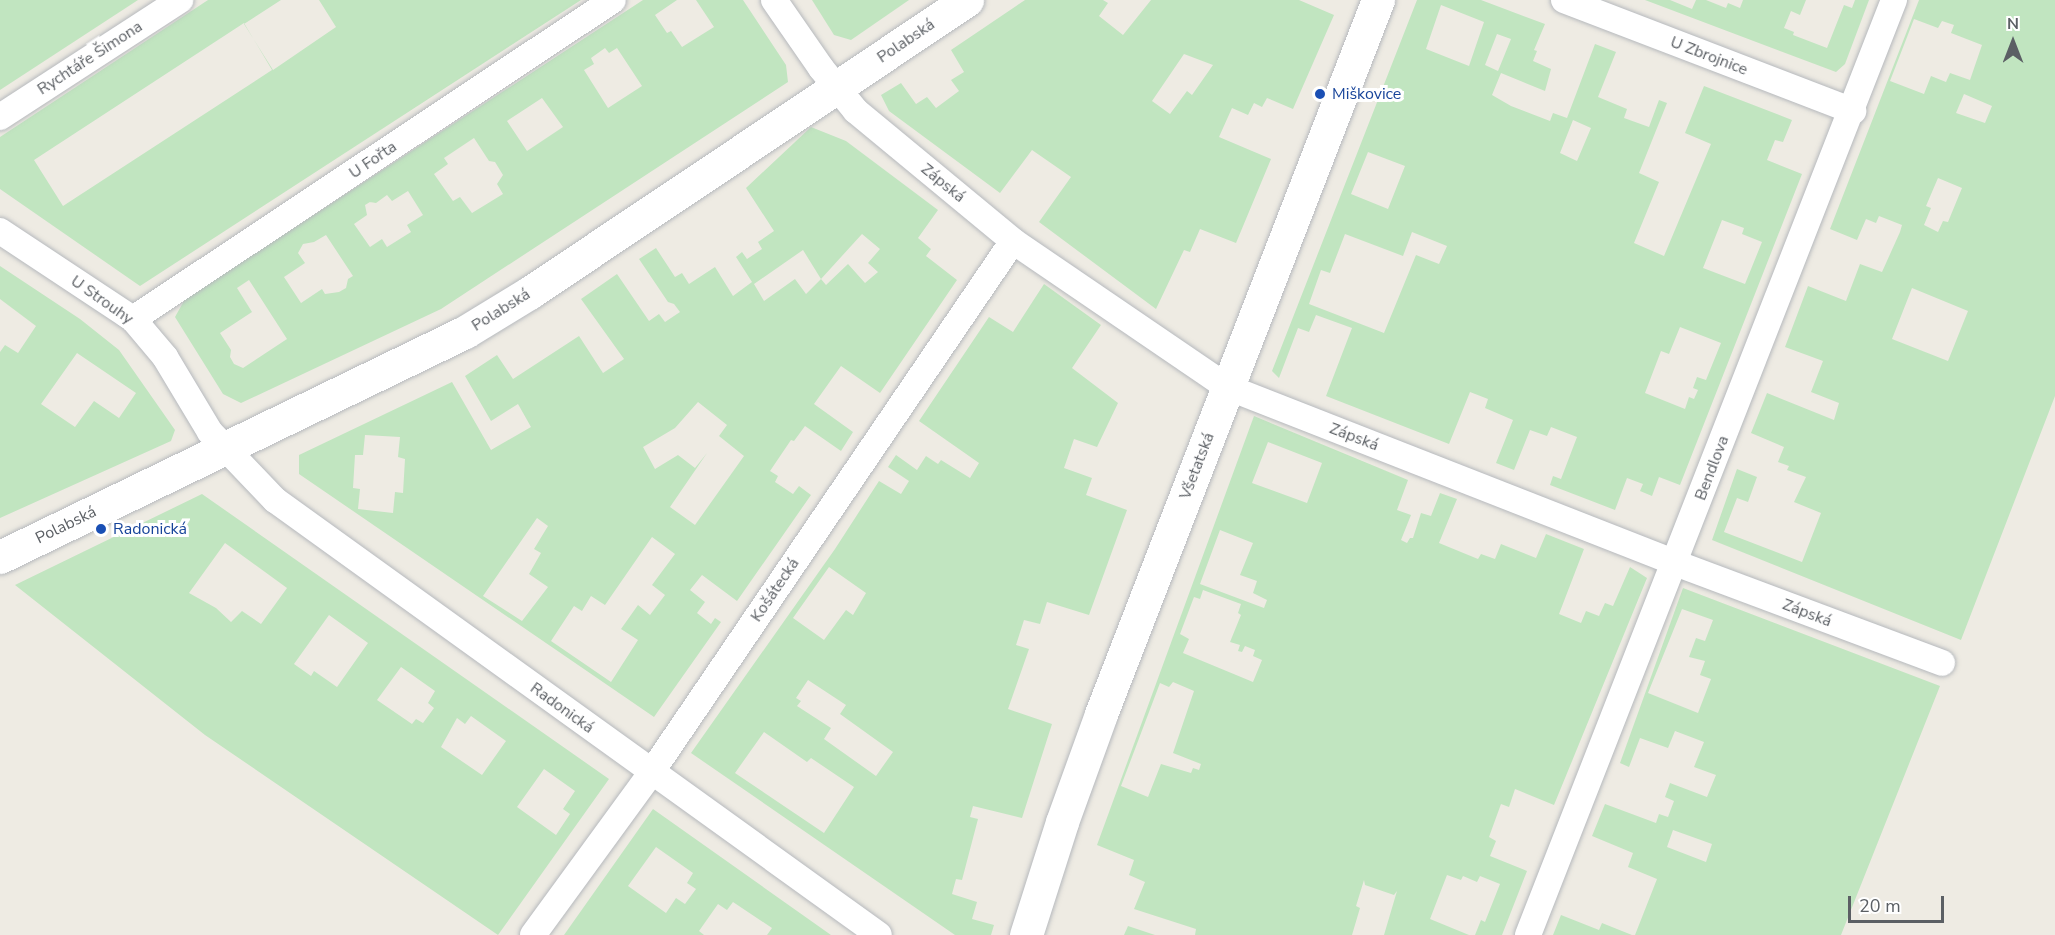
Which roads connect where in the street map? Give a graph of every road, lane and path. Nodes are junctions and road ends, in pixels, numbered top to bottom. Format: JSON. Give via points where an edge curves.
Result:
{"nodes":[{"id":1,"x":180,"y":0,"type":"edge"},
{"id":2,"x":613,"y":0,"type":"edge"},
{"id":3,"x":774,"y":0,"type":"edge"},
{"id":4,"x":967,"y":0,"type":"edge"},
{"id":5,"x":1378,"y":0,"type":"edge"},
{"id":6,"x":1564,"y":0,"type":"edge"},
{"id":7,"x":1894,"y":0,"type":"edge"},
{"id":8,"x":837,"y":88,"type":"junction"},
{"id":9,"x":1853,"y":111,"type":"junction"},
{"id":10,"x":0,"y":117,"type":"edge"},
{"id":11,"x":0,"y":231,"type":"edge"},
{"id":12,"x":1013,"y":241,"type":"junction"},
{"id":13,"x":133,"y":319,"type":"junction"},
{"id":14,"x":1227,"y":387,"type":"junction"},
{"id":15,"x":225,"y":448,"type":"junction"},
{"id":16,"x":0,"y":557,"type":"edge"},
{"id":17,"x":1675,"y":563,"type":"junction"},
{"id":18,"x":1942,"y":663,"type":"dead end"},
{"id":19,"x":651,"y":773,"type":"junction"},
{"id":20,"x":533,"y":935,"type":"edge"},
{"id":21,"x":879,"y":935,"type":"edge"},
{"id":22,"x":1026,"y":935,"type":"edge"},
{"id":23,"x":1528,"y":935,"type":"edge"}],
"edges":[{"from":1,"to":10,"type":"street","name":"Rychtáře Šimona"},
{"from":2,"to":13,"type":"street","name":"U Fořta"},
{"from":3,"to":8,"type":"street","name":"Zápská"},
{"from":4,"to":8,"type":"street","name":"Polabská"},
{"from":5,"to":14,"type":"street","name":"Všetatská"},
{"from":6,"to":9,"type":"street","name":"U Zbrojnice"},
{"from":7,"to":9,"type":"street","name":"Bendlova"},
{"from":8,"to":12,"type":"street","name":"Zápská","via":[[856,111]]},
{"from":8,"to":15,"type":"street","name":"Polabská","via":[[465,332]]},
{"from":9,"to":17,"type":"street","name":"Bendlova"},
{"from":11,"to":13,"type":"street","name":"U Strouhy"},
{"from":12,"to":14,"type":"street","name":"Zápská"},
{"from":12,"to":19,"type":"street","name":"Košátecká"},
{"from":13,"to":15,"type":"street","name":"U Strouhy","via":[[165,357],[210,432]]},
{"from":14,"to":17,"type":"street","name":"Zápská"},
{"from":14,"to":22,"type":"street","name":"Všetatská","via":[[1097,725]]},
{"from":15,"to":16,"type":"street","name":"Polabská"},
{"from":15,"to":19,"type":"street","name":"Radonická","via":[[275,500]]},
{"from":17,"to":18,"type":"street","name":"Zápská"},
{"from":17,"to":23,"type":"street","name":"Bendlova"},
{"from":19,"to":20,"type":"street","name":"Košátecká"},
{"from":19,"to":21,"type":"street","name":"Radonická"}]}
